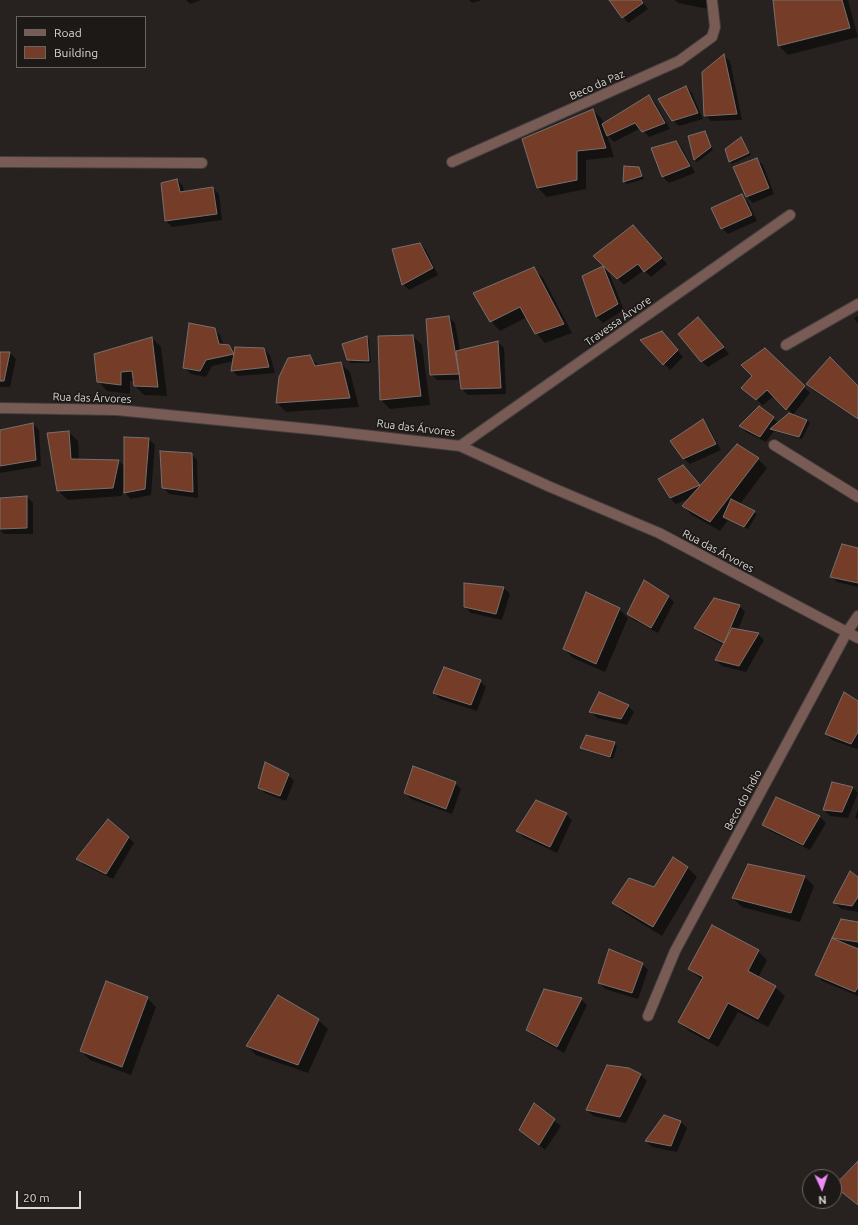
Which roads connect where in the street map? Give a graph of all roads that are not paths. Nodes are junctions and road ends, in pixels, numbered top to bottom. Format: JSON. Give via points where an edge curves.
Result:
{"nodes":[{"id":1,"x":712,"y":0,"type":"edge"},
{"id":2,"x":0,"y":162,"type":"edge"},
{"id":3,"x":452,"y":162,"type":"dead end"},
{"id":4,"x":202,"y":163,"type":"dead end"},
{"id":5,"x":790,"y":215,"type":"dead end"},
{"id":6,"x":858,"y":304,"type":"edge"},
{"id":7,"x":786,"y":345,"type":"dead end"},
{"id":8,"x":0,"y":408,"type":"edge"},
{"id":9,"x":774,"y":445,"type":"dead end"},
{"id":10,"x":460,"y":446,"type":"junction"},
{"id":11,"x":858,"y":497,"type":"edge"},
{"id":12,"x":858,"y":616,"type":"edge"},
{"id":13,"x":847,"y":632,"type":"junction"},
{"id":14,"x":858,"y":638,"type":"edge"},
{"id":15,"x":648,"y":1016,"type":"dead end"}],
"edges":[{"from":1,"to":3,"type":"street","name":"Beco da Paz","via":[[715,27],[712,37],[679,61]]},
{"from":2,"to":4,"type":"street"},
{"from":5,"to":10,"type":"street","name":"Travessa Árvore"},
{"from":6,"to":7,"type":"street"},
{"from":8,"to":10,"type":"street","name":"Rua das Árvores","via":[[117,410]]},
{"from":9,"to":11,"type":"street"},
{"from":10,"to":13,"type":"street","name":"Rua das Árvores","via":[[659,533]]},
{"from":12,"to":13,"type":"street","name":"Beco do Índio"},
{"from":13,"to":14,"type":"street","name":"Rua das Árvores"},
{"from":13,"to":15,"type":"street","name":"Beco do Índio","via":[[676,951]]}]}
